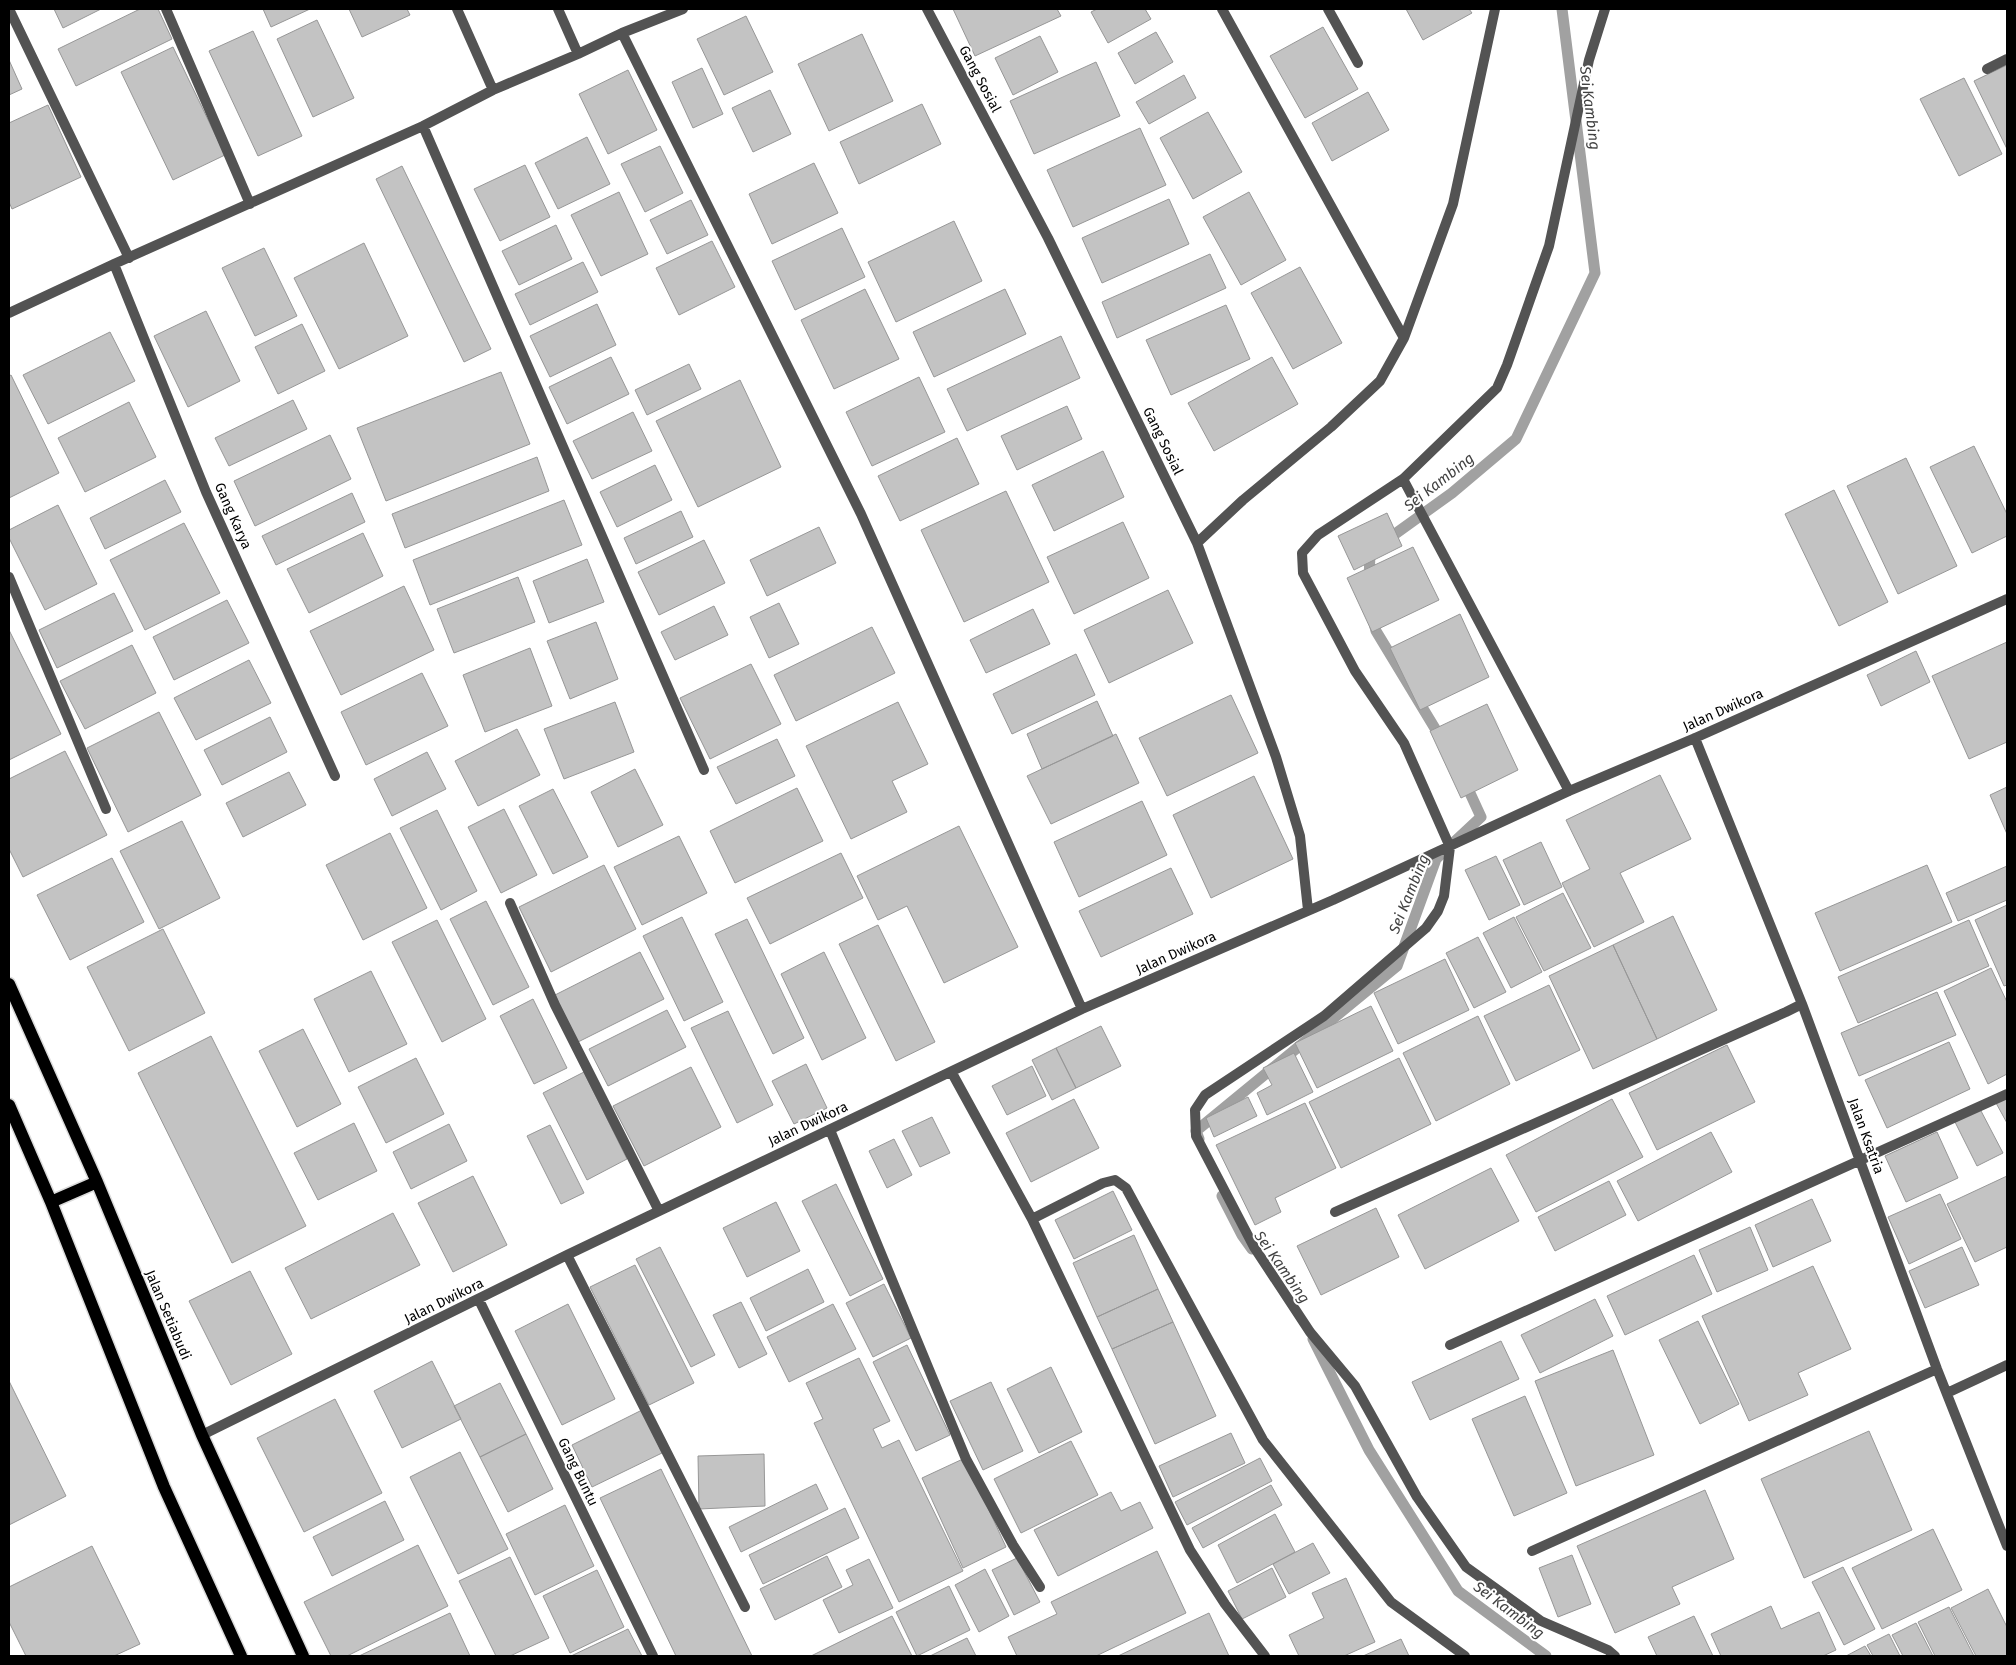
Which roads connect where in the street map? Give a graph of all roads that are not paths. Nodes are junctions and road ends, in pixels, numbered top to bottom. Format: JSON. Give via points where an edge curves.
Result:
{"nodes":[{"id":1,"x":9,"y":9,"type":"edge"},
{"id":2,"x":166,"y":9,"type":"edge"},
{"id":3,"x":457,"y":9,"type":"edge"},
{"id":4,"x":558,"y":9,"type":"edge"},
{"id":5,"x":684,"y":9,"type":"edge"},
{"id":6,"x":927,"y":9,"type":"edge"},
{"id":7,"x":1222,"y":9,"type":"edge"},
{"id":8,"x":1328,"y":9,"type":"edge"},
{"id":9,"x":1495,"y":9,"type":"edge"},
{"id":10,"x":1605,"y":9,"type":"edge"},
{"id":11,"x":622,"y":33,"type":"junction"},
{"id":12,"x":578,"y":54,"type":"junction"},
{"id":13,"x":2007,"y":59,"type":"edge"},
{"id":14,"x":1358,"y":63,"type":"dead end"},
{"id":15,"x":1987,"y":69,"type":"dead end"},
{"id":16,"x":493,"y":90,"type":"junction"},
{"id":17,"x":423,"y":126,"type":"junction"},
{"id":18,"x":250,"y":204,"type":"junction"},
{"id":19,"x":129,"y":258,"type":"junction"},
{"id":20,"x":114,"y":264,"type":"junction"},
{"id":21,"x":9,"y":314,"type":"edge"},
{"id":22,"x":1404,"y":338,"type":"junction"},
{"id":23,"x":1403,"y":479,"type":"junction"},
{"id":24,"x":1197,"y":542,"type":"junction"},
{"id":25,"x":9,"y":577,"type":"edge"},
{"id":26,"x":2007,"y":598,"type":"edge"},
{"id":27,"x":1695,"y":738,"type":"junction"},
{"id":28,"x":704,"y":770,"type":"dead end"},
{"id":29,"x":335,"y":776,"type":"dead end"},
{"id":30,"x":1569,"y":791,"type":"junction"},
{"id":31,"x":106,"y":809,"type":"dead end"},
{"id":32,"x":1450,"y":847,"type":"junction"},
{"id":33,"x":510,"y":903,"type":"dead end"},
{"id":34,"x":1308,"y":910,"type":"junction"},
{"id":35,"x":9,"y":984,"type":"edge"},
{"id":36,"x":1802,"y":1004,"type":"junction"},
{"id":37,"x":1082,"y":1010,"type":"junction"},
{"id":38,"x":952,"y":1073,"type":"junction"},
{"id":39,"x":2007,"y":1094,"type":"edge"},
{"id":40,"x":9,"y":1105,"type":"edge"},
{"id":41,"x":830,"y":1130,"type":"junction"},
{"id":42,"x":1860,"y":1160,"type":"junction"},
{"id":43,"x":97,"y":1182,"type":"junction"},
{"id":44,"x":51,"y":1202,"type":"junction"},
{"id":45,"x":659,"y":1211,"type":"junction"},
{"id":46,"x":1335,"y":1212,"type":"dead end"},
{"id":47,"x":1032,"y":1219,"type":"junction"},
{"id":48,"x":567,"y":1256,"type":"junction"},
{"id":49,"x":479,"y":1300,"type":"junction"},
{"id":50,"x":1450,"y":1345,"type":"dead end"},
{"id":51,"x":2007,"y":1365,"type":"edge"},
{"id":52,"x":1937,"y":1369,"type":"junction"},
{"id":53,"x":1947,"y":1393,"type":"junction"},
{"id":54,"x":202,"y":1435,"type":"junction"},
{"id":55,"x":2007,"y":1546,"type":"edge"},
{"id":56,"x":1532,"y":1551,"type":"dead end"},
{"id":57,"x":1040,"y":1587,"type":"dead end"},
{"id":58,"x":745,"y":1608,"type":"dead end"},
{"id":59,"x":241,"y":1656,"type":"edge"},
{"id":60,"x":303,"y":1656,"type":"edge"},
{"id":61,"x":652,"y":1656,"type":"edge"},
{"id":62,"x":1265,"y":1656,"type":"edge"},
{"id":63,"x":1465,"y":1656,"type":"edge"},
{"id":64,"x":1615,"y":1656,"type":"edge"}],
"edges":[{"from":1,"to":19,"type":"street"},
{"from":2,"to":18,"type":"street"},
{"from":3,"to":16,"type":"street"},
{"from":4,"to":12,"type":"street"},
{"from":5,"to":11,"type":"street"},
{"from":6,"to":24,"type":"street","name":"Gang Sosial","via":[[1048,238]]},
{"from":7,"to":22,"type":"street"},
{"from":8,"to":14,"type":"street"},
{"from":9,"to":22,"type":"street","via":[[1453,204]]},
{"from":10,"to":23,"type":"street","via":[[1589,60],[1549,246],[1507,365],[1497,388]]},
{"from":11,"to":12,"type":"street"},
{"from":11,"to":37,"type":"street","via":[[861,514]]},
{"from":12,"to":16,"type":"street"},
{"from":13,"to":15,"type":"street"},
{"from":16,"to":17,"type":"street"},
{"from":17,"to":18,"type":"street"},
{"from":17,"to":28,"type":"street"},
{"from":18,"to":19,"type":"street"},
{"from":19,"to":20,"type":"street"},
{"from":20,"to":21,"type":"street"},
{"from":20,"to":29,"type":"street","name":"Gang Karya","via":[[206,492]]},
{"from":22,"to":24,"type":"street","via":[[1380,381]]},
{"from":23,"to":30,"type":"street"},
{"from":23,"to":32,"type":"street","via":[[1318,535],[1302,554],[1303,573],[1355,671],[1404,743]]},
{"from":24,"to":34,"type":"street","name":"Gang Sosial","via":[[1276,757],[1300,836]]},
{"from":25,"to":31,"type":"street"},
{"from":26,"to":27,"type":"street","name":"Jalan Dwikora"},
{"from":27,"to":30,"type":"street","name":"Jalan Dwikora"},
{"from":27,"to":36,"type":"street","name":"Jalan Ksatria"},
{"from":30,"to":32,"type":"street","name":"Jalan Dwikora"},
{"from":32,"to":34,"type":"street","name":"Jalan Dwikora"},
{"from":32,"to":64,"type":"street","via":[[1444,896],[1426,928],[1324,1016],[1204,1095],[1195,1110],[1196,1136],[1254,1246],[1310,1332],[1355,1386],[1417,1497],[1466,1568],[1541,1621]]},
{"from":33,"to":45,"type":"street","via":[[555,1005]]},
{"from":34,"to":37,"type":"street","name":"Jalan Dwikora"},
{"from":35,"to":43,"type":"main road","name":"Jalan Setiabudi"},
{"from":36,"to":42,"type":"street","name":"Jalan Ksatria"},
{"from":36,"to":46,"type":"street"},
{"from":37,"to":38,"type":"street","name":"Jalan Dwikora"},
{"from":38,"to":41,"type":"street","name":"Jalan Dwikora"},
{"from":38,"to":47,"type":"street"},
{"from":39,"to":42,"type":"street"},
{"from":40,"to":44,"type":"main road"},
{"from":41,"to":45,"type":"street","name":"Jalan Dwikora"},
{"from":41,"to":57,"type":"street","via":[[966,1460]]},
{"from":42,"to":50,"type":"street"},
{"from":42,"to":52,"type":"street","name":"Jalan Ksatria"},
{"from":43,"to":44,"type":"main road"},
{"from":43,"to":54,"type":"main road","name":"Jalan Setiabudi"},
{"from":44,"to":59,"type":"main road","via":[[164,1487]]},
{"from":45,"to":48,"type":"street","name":"Jalan Dwikora"},
{"from":47,"to":62,"type":"street","via":[[1190,1550],[1225,1604]]},
{"from":47,"to":63,"type":"street","via":[[1103,1183],[1116,1180],[1126,1188],[1263,1440],[1391,1602]]},
{"from":48,"to":49,"type":"street","name":"Jalan Dwikora"},
{"from":48,"to":58,"type":"street"},
{"from":49,"to":54,"type":"street","name":"Jalan Dwikora"},
{"from":49,"to":61,"type":"street","name":"Gang Buntu"},
{"from":51,"to":53,"type":"street"},
{"from":52,"to":53,"type":"street","name":"Jalan Ksatria"},
{"from":52,"to":56,"type":"street"},
{"from":53,"to":55,"type":"street","name":"Jalan Ksatria"},
{"from":54,"to":60,"type":"main road","name":"Jalan Setiabudi"}]}
